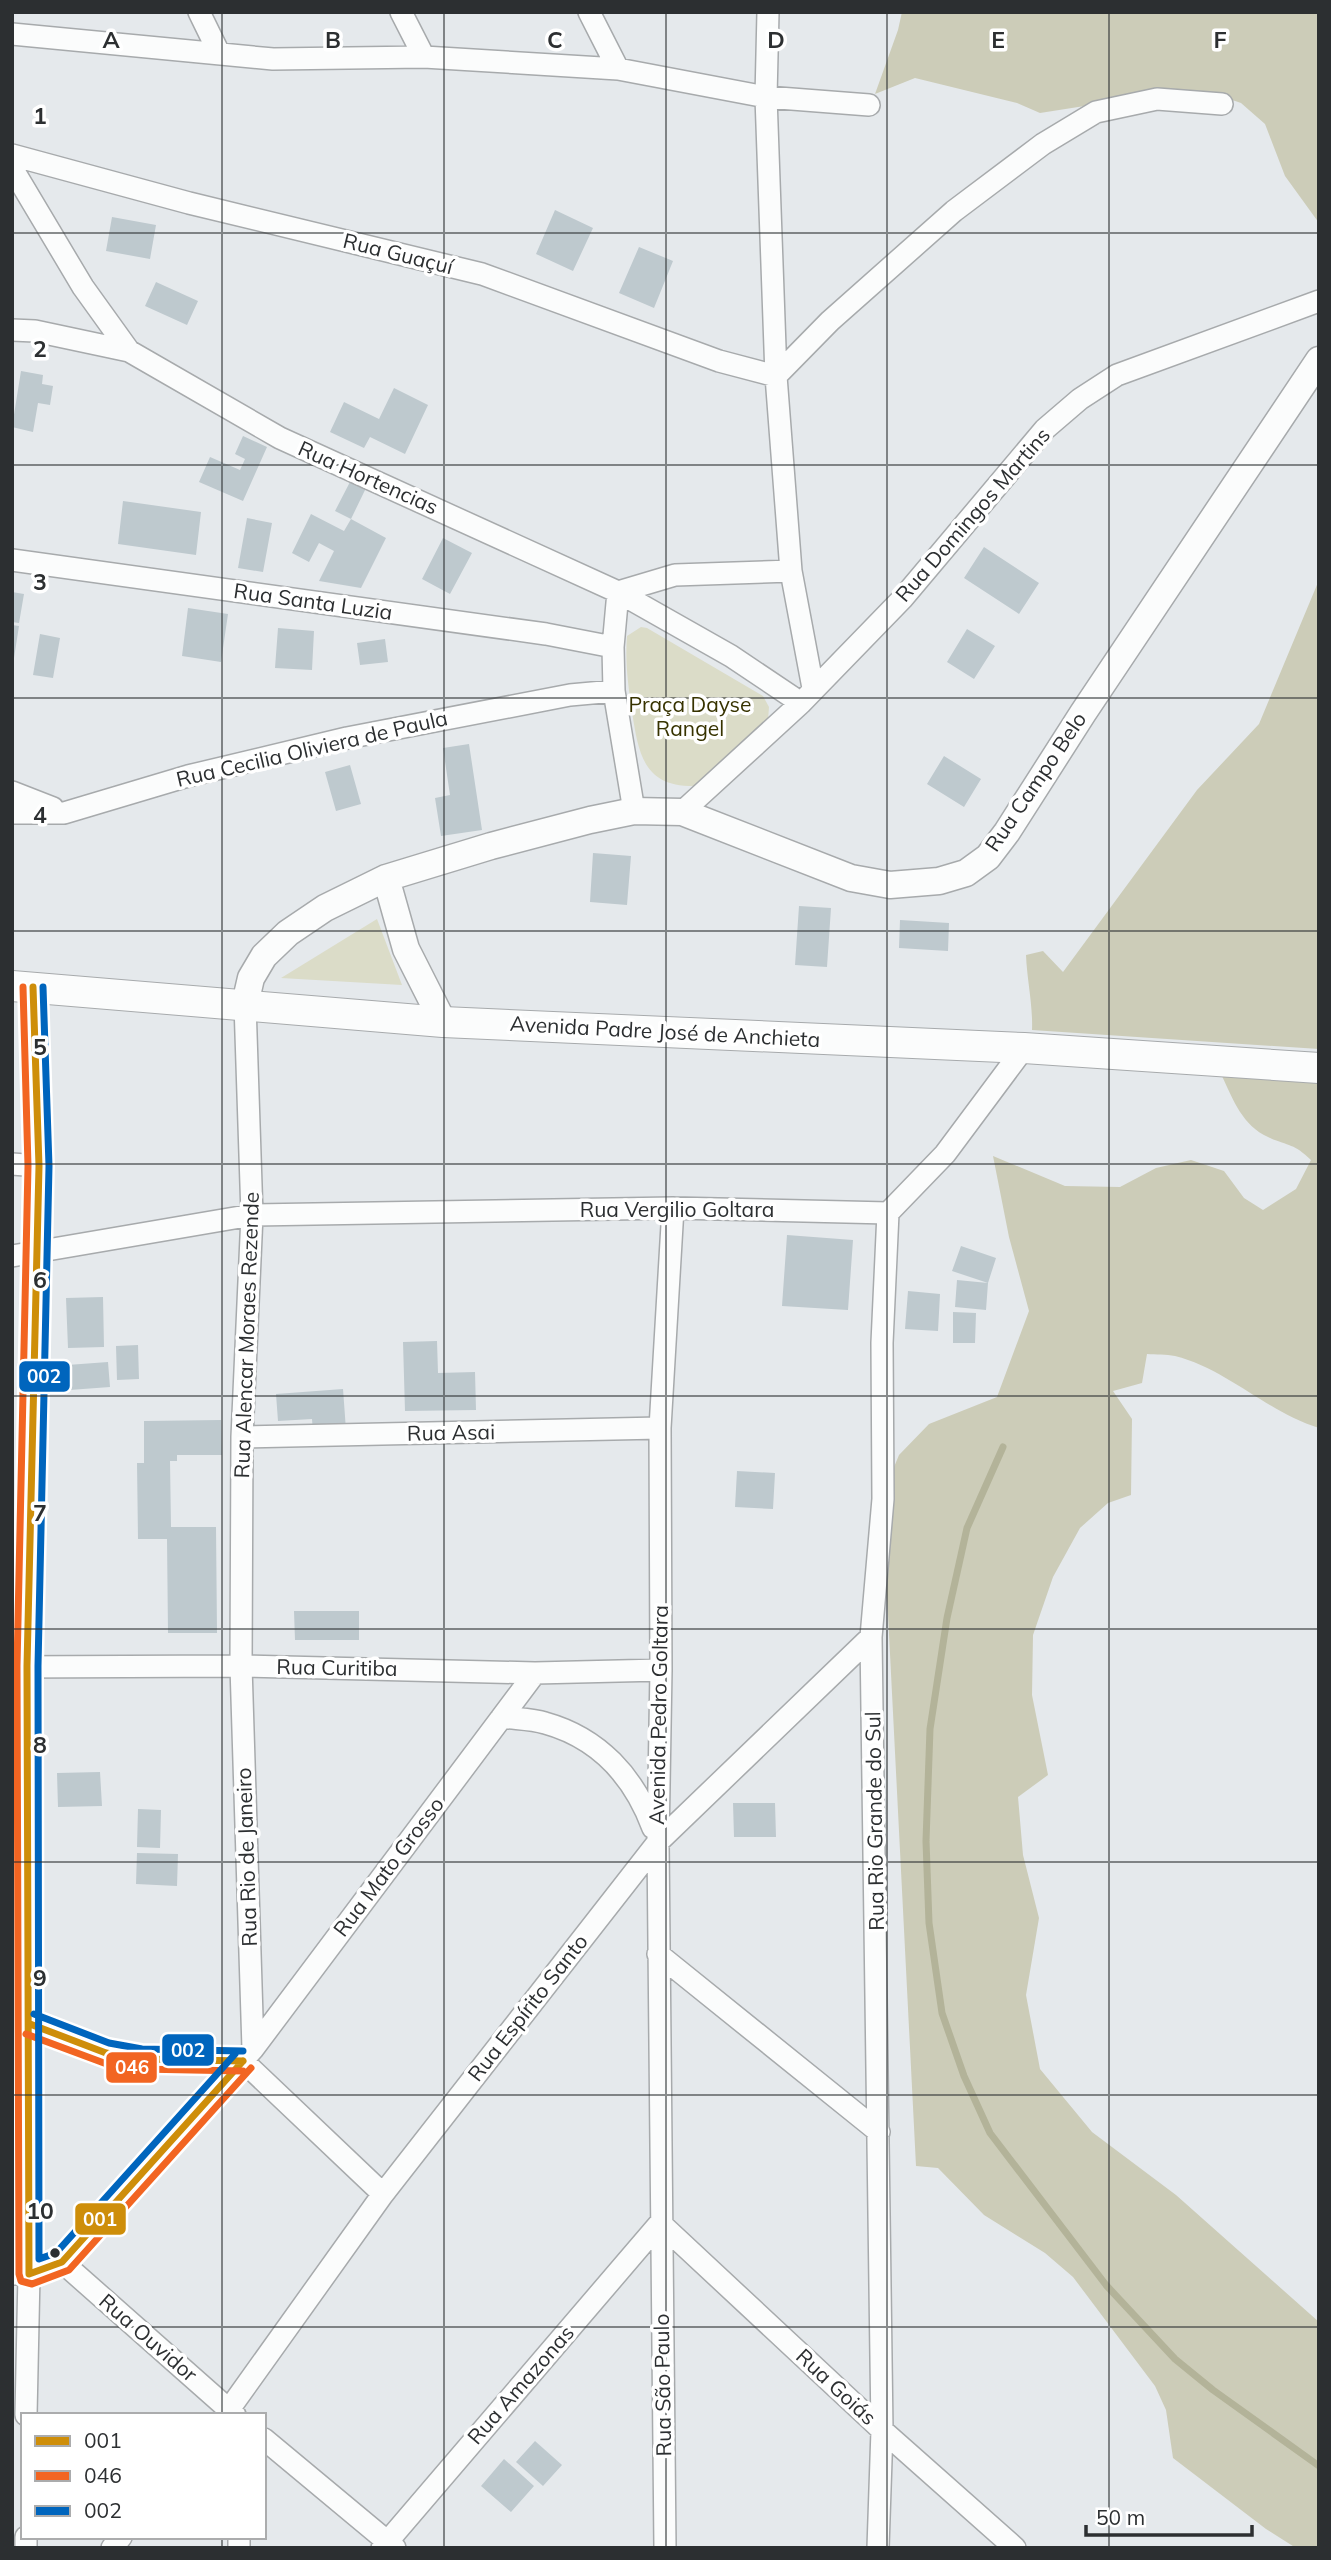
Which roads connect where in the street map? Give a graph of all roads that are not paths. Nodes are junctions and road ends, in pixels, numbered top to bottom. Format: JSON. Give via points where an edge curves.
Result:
{"nodes":[{"id":1,"x":199,"y":12,"type":"edge"},
{"id":2,"x":401,"y":12,"type":"edge"},
{"id":3,"x":589,"y":12,"type":"edge"},
{"id":4,"x":768,"y":12,"type":"edge"},
{"id":5,"x":15,"y":28,"type":"edge"},
{"id":6,"x":219,"y":53,"type":"junction"},
{"id":7,"x":424,"y":57,"type":"junction"},
{"id":8,"x":618,"y":69,"type":"junction"},
{"id":9,"x":766,"y":97,"type":"junction"},
{"id":10,"x":1222,"y":104,"type":"dead end"},
{"id":11,"x":869,"y":105,"type":"dead end"},
{"id":12,"x":12,"y":155,"type":"edge"},
{"id":13,"x":12,"y":168,"type":"edge"},
{"id":14,"x":1319,"y":301,"type":"edge"},
{"id":15,"x":12,"y":330,"type":"edge"},
{"id":16,"x":129,"y":351,"type":"junction"},
{"id":17,"x":1319,"y":360,"type":"edge"},
{"id":18,"x":776,"y":376,"type":"junction"},
{"id":19,"x":12,"y":560,"type":"edge"},
{"id":20,"x":791,"y":571,"type":"junction"},
{"id":21,"x":618,"y":592,"type":"junction"},
{"id":22,"x":613,"y":647,"type":"junction"},
{"id":23,"x":614,"y":691,"type":"junction"},
{"id":24,"x":807,"y":696,"type":"junction"},
{"id":25,"x":12,"y":792,"type":"edge"},
{"id":26,"x":634,"y":811,"type":"junction"},
{"id":27,"x":682,"y":812,"type":"junction"},
{"id":28,"x":12,"y":813,"type":"edge"},
{"id":29,"x":64,"y":813,"type":"junction"},
{"id":30,"x":387,"y":878,"type":"junction"},
{"id":31,"x":23,"y":987,"type":"edge"},
{"id":32,"x":245,"y":1004,"type":"junction"},
{"id":33,"x":443,"y":1022,"type":"junction"},
{"id":34,"x":1024,"y":1048,"type":"junction"},
{"id":35,"x":1319,"y":1068,"type":"edge"},
{"id":36,"x":12,"y":1164,"type":"edge"},
{"id":37,"x":39,"y":1166,"type":"junction"},
{"id":38,"x":673,"y":1208,"type":"junction"},
{"id":39,"x":888,"y":1213,"type":"junction"},
{"id":40,"x":253,"y":1215,"type":"junction"},
{"id":41,"x":36,"y":1251,"type":"junction"},
{"id":42,"x":12,"y":1256,"type":"edge"},
{"id":43,"x":660,"y":1428,"type":"junction"},
{"id":44,"x":242,"y":1437,"type":"junction"},
{"id":45,"x":871,"y":1637,"type":"junction"},
{"id":46,"x":20,"y":1666,"type":"edge"},
{"id":47,"x":241,"y":1666,"type":"junction"},
{"id":48,"x":661,"y":1670,"type":"junction"},
{"id":49,"x":535,"y":1673,"type":"junction"},
{"id":50,"x":502,"y":1717,"type":"junction"},
{"id":51,"x":658,"y":1842,"type":"junction"},
{"id":52,"x":658,"y":1954,"type":"junction"},
{"id":53,"x":21,"y":2024,"type":"edge"},
{"id":54,"x":248,"y":2055,"type":"junction"},
{"id":55,"x":879,"y":2132,"type":"junction"},
{"id":56,"x":383,"y":2193,"type":"junction"},
{"id":57,"x":660,"y":2223,"type":"junction"},
{"id":58,"x":62,"y":2262,"type":"junction"},
{"id":59,"x":21,"y":2274,"type":"edge"},
{"id":60,"x":26,"y":2413,"type":"edge"},
{"id":61,"x":230,"y":2413,"type":"edge"},
{"id":62,"x":882,"y":2430,"type":"junction"},
{"id":63,"x":266,"y":2441,"type":"edge"},
{"id":64,"x":661,"y":2542,"type":"edge"},
{"id":65,"x":388,"y":2546,"type":"edge"},
{"id":66,"x":878,"y":2548,"type":"edge"},
{"id":67,"x":1015,"y":2548,"type":"edge"}],
"edges":[{"from":1,"to":6,"type":"street"},
{"from":2,"to":7,"type":"street"},
{"from":3,"to":8,"type":"street"},
{"from":4,"to":9,"type":"street"},
{"from":5,"to":6,"type":"street"},
{"from":6,"to":7,"type":"street","via":[[273,59]]},
{"from":7,"to":8,"type":"street"},
{"from":8,"to":9,"type":"street"},
{"from":9,"to":11,"type":"street"},
{"from":9,"to":18,"type":"street"},
{"from":10,"to":18,"type":"street","via":[[1157,99],[1096,112],[1043,144],[954,211],[830,321]]},
{"from":12,"to":18,"type":"street","name":"Rua Guaçuí","via":[[482,274],[719,361]]},
{"from":13,"to":16,"type":"street","name":"Rua Hortencias","via":[[83,287]]},
{"from":14,"to":24,"type":"street","name":"Rua Domingos Martins","via":[[1117,375],[1080,399],[1045,429],[902,599]]},
{"from":15,"to":16,"type":"street"},
{"from":16,"to":21,"type":"street","name":"Rua Hortencias","via":[[280,438]]},
{"from":17,"to":27,"type":"street","name":"Rua Campo Belo","via":[[1007,832],[988,857],[966,873],[939,881],[890,885],[851,878]]},
{"from":18,"to":20,"type":"street"},
{"from":19,"to":22,"type":"street","name":"Rua Santa Luzia"},
{"from":20,"to":21,"type":"street","via":[[675,575]]},
{"from":20,"to":24,"type":"street"},
{"from":21,"to":22,"type":"street"},
{"from":21,"to":24,"type":"street","name":"Rua Hortencias"},
{"from":22,"to":23,"type":"street"},
{"from":23,"to":26,"type":"street"},
{"from":23,"to":29,"type":"street","name":"Rua Cecilia Oliviera de Paula","via":[[570,695],[347,738],[188,776]]},
{"from":24,"to":27,"type":"street","name":"Rua Domingos Martins"},
{"from":25,"to":29,"type":"street"},
{"from":26,"to":27,"type":"street","name":"Rua Campo Belo"},
{"from":26,"to":30,"type":"street","name":"Rua Campo Belo","via":[[504,842]]},
{"from":28,"to":29,"type":"street","name":"Rua Cecilia Oliviera de Paula"},
{"from":30,"to":32,"type":"street","name":"Rua Campo Belo","via":[[325,908],[288,933],[264,956],[251,978]]},
{"from":30,"to":33,"type":"street","via":[[406,949]]},
{"from":31,"to":32,"type":"main road","name":"Avenida Padre José de Anchieta"},
{"from":31,"to":37,"type":"street"},
{"from":32,"to":33,"type":"main road","name":"Avenida Padre José de Anchieta"},
{"from":32,"to":40,"type":"street","name":"Rua Alencar Moraes Rezende"},
{"from":33,"to":34,"type":"main road","name":"Avenida Padre José de Anchieta"},
{"from":34,"to":35,"type":"main road","name":"Avenida Padre José de Anchieta"},
{"from":34,"to":39,"type":"street","via":[[945,1154]]},
{"from":36,"to":37,"type":"street"},
{"from":37,"to":41,"type":"street"},
{"from":38,"to":39,"type":"street","name":"Rua Vergilio Goltara"},
{"from":38,"to":40,"type":"street","name":"Rua Vergilio Goltara"},
{"from":38,"to":43,"type":"street","name":"Avenida Pedro Goltara"},
{"from":39,"to":45,"type":"street","name":"Rua Rio Grande do Sul","via":[[882,1343],[883,1499]]},
{"from":40,"to":41,"type":"street","name":"Rua Vergilio Goltara"},
{"from":40,"to":44,"type":"street","name":"Rua Alencar Moraes Rezende"},
{"from":41,"to":42,"type":"street","name":"Rua Vergilio Goltara"},
{"from":41,"to":46,"type":"street"},
{"from":43,"to":44,"type":"street","name":"Rua Asai"},
{"from":43,"to":48,"type":"street","name":"Avenida Pedro Goltara"},
{"from":44,"to":47,"type":"street","name":"Rua Alencar Moraes Rezende"},
{"from":45,"to":51,"type":"street","name":"Rua Espírito Santo"},
{"from":45,"to":55,"type":"street","name":"Rua Rio Grande do Sul"},
{"from":46,"to":47,"type":"street","name":"Rua Curitiba"},
{"from":46,"to":53,"type":"street"},
{"from":47,"to":49,"type":"street","name":"Rua Curitiba"},
{"from":47,"to":54,"type":"street","name":"Rua Rio de Janeiro"},
{"from":48,"to":49,"type":"street","name":"Rua Curitiba"},
{"from":48,"to":51,"type":"street","name":"Avenida Pedro Goltara"},
{"from":49,"to":50,"type":"street","name":"Rua Mato Grosso"},
{"from":50,"to":51,"type":"street","via":[[544,1722],[584,1739],[618,1766],[643,1802]]},
{"from":50,"to":54,"type":"street","name":"Rua Mato Grosso"},
{"from":51,"to":52,"type":"street","name":"Avenida Pedro Goltara"},
{"from":51,"to":56,"type":"street","name":"Rua Espírito Santo"},
{"from":52,"to":55,"type":"street"},
{"from":52,"to":57,"type":"street","name":"Avenida Pedro Goltara"},
{"from":53,"to":54,"type":"street","via":[[106,2053],[141,2059]]},
{"from":53,"to":59,"type":"street"},
{"from":54,"to":56,"type":"street"},
{"from":54,"to":58,"type":"street"},
{"from":55,"to":62,"type":"street","name":"Rua Rio Grande do Sul"},
{"from":56,"to":61,"type":"street","name":"Rua Espírito Santo"},
{"from":57,"to":62,"type":"street","name":"Rua Goiás"},
{"from":57,"to":64,"type":"street","name":"Rua São Paulo"},
{"from":57,"to":65,"type":"street","name":"Rua Amazonas"},
{"from":58,"to":59,"type":"street"},
{"from":58,"to":61,"type":"street","name":"Rua Ouvidor"},
{"from":59,"to":60,"type":"street"},
{"from":62,"to":66,"type":"street","name":"Rua Rio Grande do Sul"},
{"from":62,"to":67,"type":"street","name":"Rua Goiás"},
{"from":63,"to":65,"type":"street"}]}
